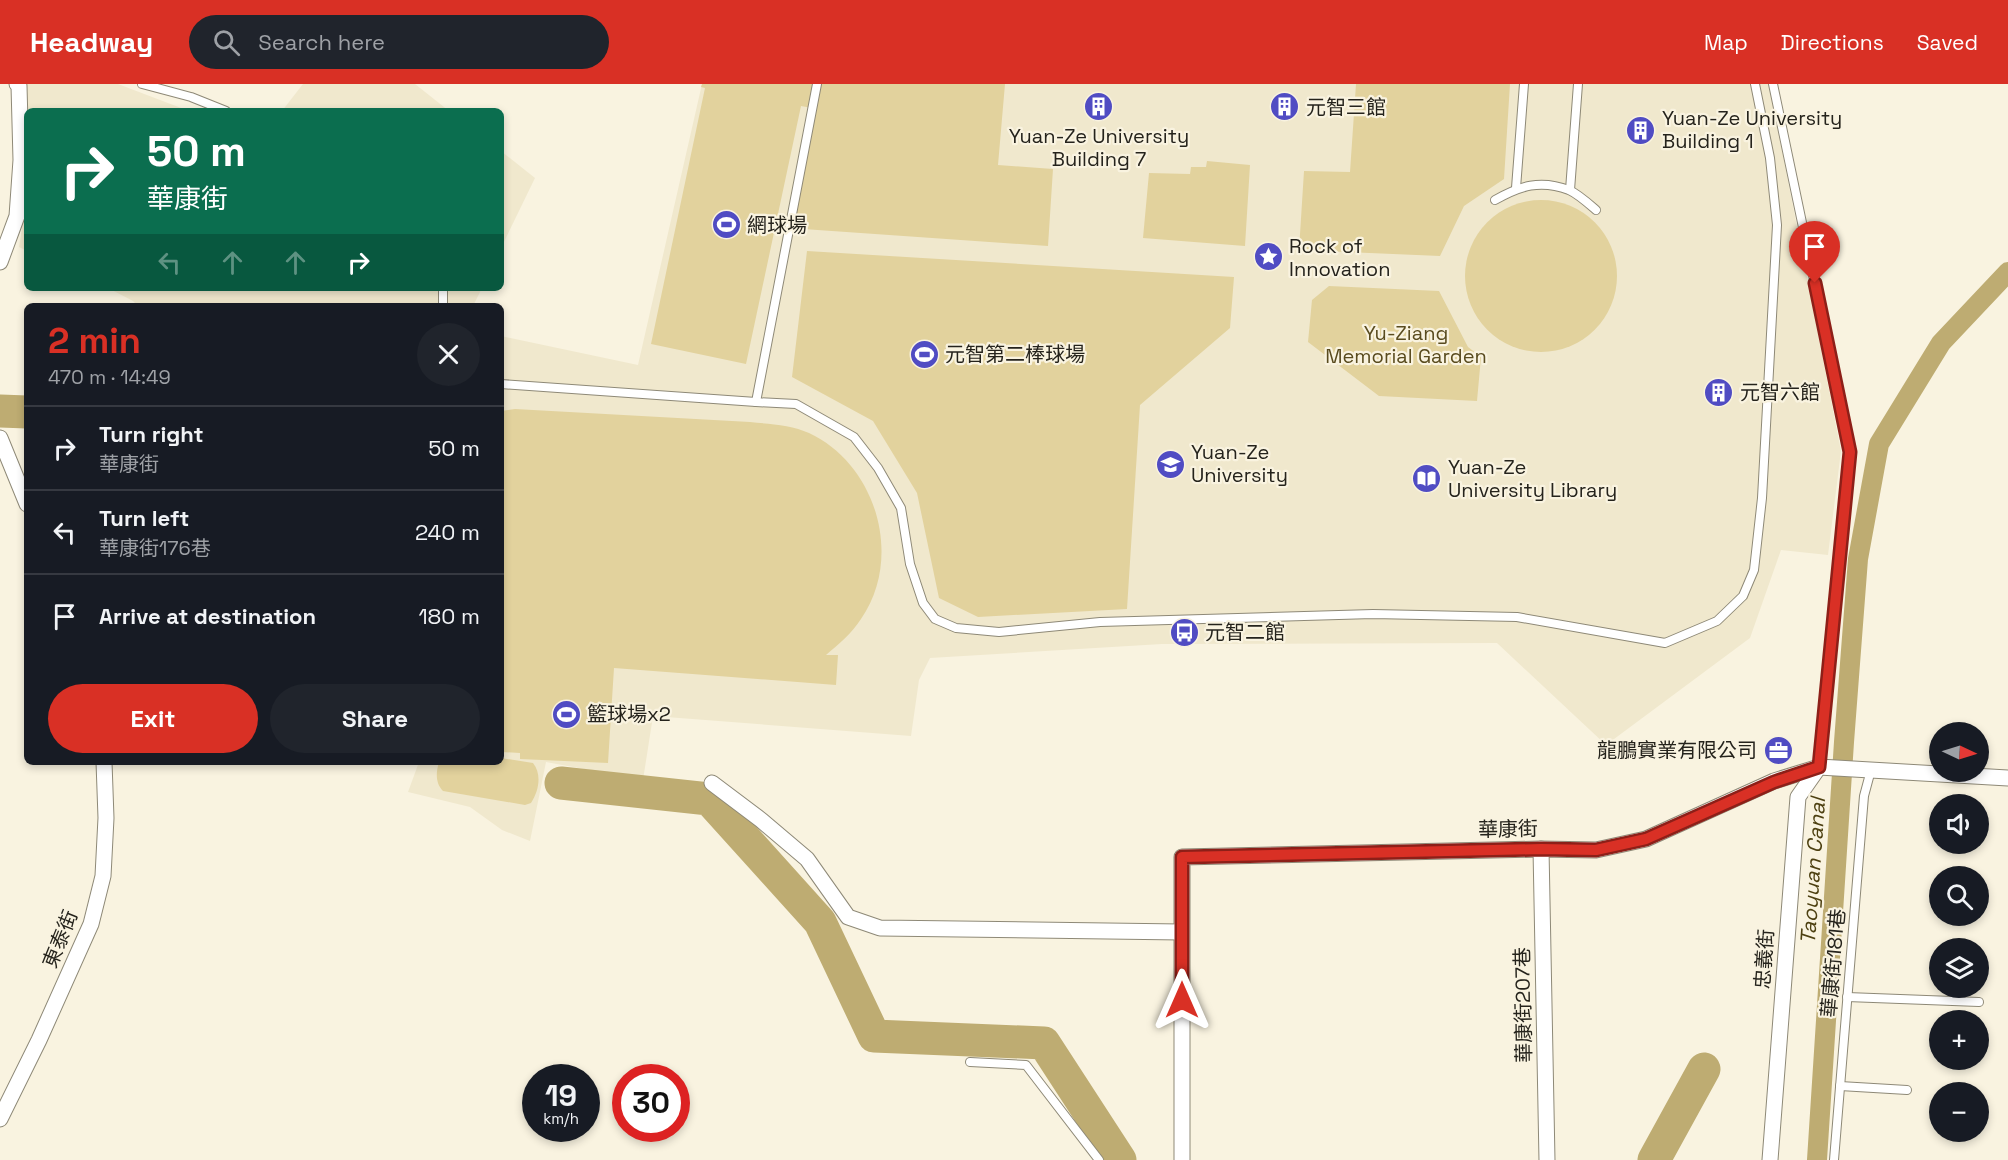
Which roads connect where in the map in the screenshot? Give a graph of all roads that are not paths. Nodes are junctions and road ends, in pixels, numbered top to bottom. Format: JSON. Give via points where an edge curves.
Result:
{"nodes":[{"id":1,"x":17,"y":84,"type":"edge"},
{"id":2,"x":142,"y":84,"type":"edge"},
{"id":3,"x":817,"y":84,"type":"edge"},
{"id":4,"x":1524,"y":84,"type":"edge"},
{"id":5,"x":1578,"y":84,"type":"edge"},
{"id":6,"x":1755,"y":84,"type":"edge"},
{"id":7,"x":1773,"y":84,"type":"edge"},
{"id":8,"x":218,"y":108,"type":"edge"},
{"id":9,"x":1516,"y":188,"type":"junction"},
{"id":10,"x":1570,"y":190,"type":"junction"},
{"id":11,"x":1496,"y":200,"type":"dead end"},
{"id":12,"x":1596,"y":210,"type":"dead end"},
{"id":13,"x":0,"y":262,"type":"edge"},
{"id":14,"x":504,"y":384,"type":"edge"},
{"id":15,"x":756,"y":402,"type":"junction"},
{"id":16,"x":1,"y":441,"type":"edge"},
{"id":17,"x":24,"y":497,"type":"edge"},
{"id":18,"x":104,"y":765,"type":"edge"},
{"id":19,"x":1819,"y":767,"type":"junction"},
{"id":20,"x":1871,"y":770,"type":"junction"},
{"id":21,"x":2008,"y":778,"type":"edge"},
{"id":22,"x":712,"y":783,"type":"dead end"},
{"id":23,"x":1541,"y":849,"type":"junction"},
{"id":24,"x":1181,"y":932,"type":"junction"},
{"id":25,"x":1847,"y":997,"type":"junction"},
{"id":26,"x":1979,"y":1002,"type":"dead end"},
{"id":27,"x":970,"y":1062,"type":"dead end"},
{"id":28,"x":1840,"y":1086,"type":"junction"},
{"id":29,"x":1907,"y":1090,"type":"dead end"},
{"id":30,"x":0,"y":1119,"type":"edge"},
{"id":31,"x":1099,"y":1160,"type":"edge"},
{"id":32,"x":1182,"y":1160,"type":"edge"},
{"id":33,"x":1547,"y":1160,"type":"edge"},
{"id":34,"x":1770,"y":1160,"type":"edge"},
{"id":35,"x":1834,"y":1160,"type":"edge"}],
"edges":[{"from":1,"to":13,"type":"street","via":[[21,160],[17,216]]},
{"from":2,"to":8,"type":"lane"},
{"from":3,"to":15,"type":"lane"},
{"from":4,"to":9,"type":"lane"},
{"from":5,"to":10,"type":"lane"},
{"from":6,"to":15,"type":"lane","via":[[1770,158],[1777,225],[1762,498],[1754,570],[1743,596],[1717,621],[1665,643],[1517,617],[1373,614],[1100,622],[999,632],[956,628],[934,618],[923,603],[910,564],[901,508],[854,437],[796,404]]},
{"from":7,"to":19,"type":"lane","via":[[1850,452]]},
{"from":9,"to":10,"type":"lane","via":[[1542,184]]},
{"from":9,"to":11,"type":"lane"},
{"from":10,"to":12,"type":"lane"},
{"from":14,"to":15,"type":"lane"},
{"from":16,"to":17,"type":"street"},
{"from":18,"to":30,"type":"street","name":"東泰街","via":[[102,876],[91,924]]},
{"from":19,"to":20,"type":"street"},
{"from":19,"to":23,"type":"street","name":"華康街","via":[[1774,782],[1646,839],[1596,850]]},
{"from":19,"to":34,"type":"street","name":"忠義街","via":[[1798,797]]},
{"from":20,"to":21,"type":"street"},
{"from":20,"to":25,"type":"lane","name":"華康街181巷","via":[[1864,796]]},
{"from":22,"to":24,"type":"street","via":[[807,859],[848,917],[880,928]]},
{"from":23,"to":24,"type":"street","name":"華康街","via":[[1182,857]]},
{"from":23,"to":33,"type":"street","name":"華康街207巷"},
{"from":24,"to":32,"type":"street"},
{"from":25,"to":26,"type":"lane"},
{"from":25,"to":28,"type":"lane","name":"華康街181巷"},
{"from":27,"to":31,"type":"lane","via":[[1026,1065]]},
{"from":28,"to":29,"type":"lane"},
{"from":28,"to":35,"type":"lane","name":"華康街181巷"}]}
